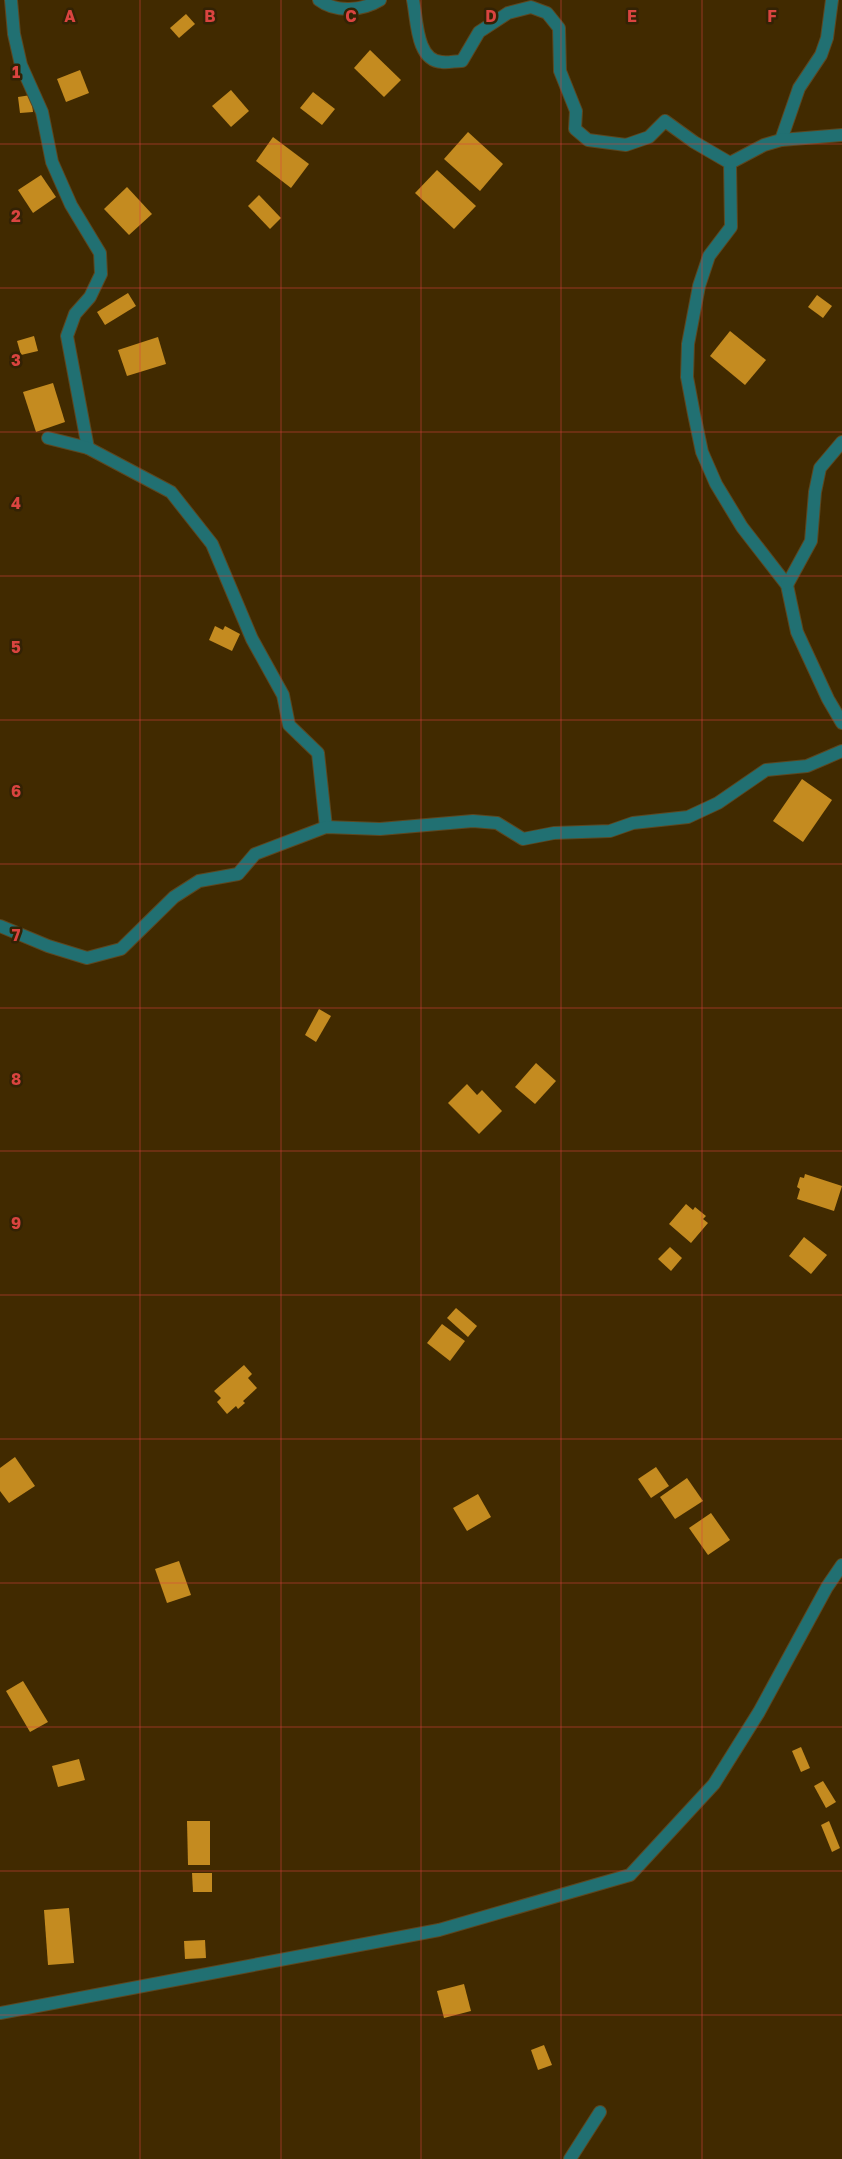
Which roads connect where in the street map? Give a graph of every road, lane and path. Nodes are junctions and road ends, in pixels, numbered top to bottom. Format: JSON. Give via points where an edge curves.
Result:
{"nodes":[{"id":1,"x":11,"y":0,"type":"edge"},
{"id":2,"x":319,"y":0,"type":"edge"},
{"id":3,"x":380,"y":0,"type":"edge"},
{"id":4,"x":413,"y":0,"type":"edge"},
{"id":5,"x":832,"y":0,"type":"edge"},
{"id":6,"x":518,"y":5,"type":"edge"},
{"id":7,"x":842,"y":135,"type":"edge"},
{"id":8,"x":780,"y":140,"type":"junction"},
{"id":9,"x":730,"y":163,"type":"junction"},
{"id":10,"x":48,"y":438,"type":"dead end"},
{"id":11,"x":842,"y":442,"type":"edge"},
{"id":12,"x":88,"y":448,"type":"junction"},
{"id":13,"x":787,"y":585,"type":"junction"},
{"id":14,"x":842,"y":723,"type":"edge"},
{"id":15,"x":842,"y":751,"type":"edge"},
{"id":16,"x":326,"y":827,"type":"junction"},
{"id":17,"x":0,"y":926,"type":"edge"},
{"id":18,"x":842,"y":1565,"type":"edge"},
{"id":19,"x":0,"y":2012,"type":"edge"},
{"id":20,"x":600,"y":2112,"type":"dead end"},
{"id":21,"x":570,"y":2159,"type":"edge"}],
"edges":[{"from":1,"to":12,"type":"street","via":[[21,65],[42,112],[52,162],[71,205],[100,253],[101,274],[90,297],[75,314],[67,336]]},
{"from":2,"to":3,"type":"street","via":[[328,7],[350,9],[369,7]]},
{"from":4,"to":6,"type":"street","via":[[420,46],[430,58],[440,62],[462,60],[480,32]]},
{"from":5,"to":8,"type":"street","via":[[827,38],[821,55],[799,88]]},
{"from":6,"to":9,"type":"street","via":[[547,13],[559,28],[560,71],[576,111],[575,129],[588,140],[626,145],[649,136],[665,120]]},
{"from":7,"to":8,"type":"street"},
{"from":8,"to":9,"type":"street"},
{"from":9,"to":13,"type":"street","via":[[731,227],[709,256],[699,286],[688,344],[687,377],[702,452],[716,484],[742,527]]},
{"from":10,"to":12,"type":"street"},
{"from":11,"to":13,"type":"street","via":[[820,468],[812,541]]},
{"from":12,"to":16,"type":"street","via":[[171,492],[212,544],[252,639],[283,695],[289,725],[318,753]]},
{"from":13,"to":14,"type":"street","via":[[797,632]]},
{"from":15,"to":16,"type":"street","via":[[807,766],[766,770],[718,803],[688,817],[633,823],[610,831],[523,838],[497,823],[473,821],[380,829]]},
{"from":16,"to":17,"type":"street","via":[[255,854],[238,874],[199,881],[174,897],[121,949],[105,955],[87,958]]},
{"from":18,"to":19,"type":"street","via":[[759,1712],[714,1784],[630,1875],[440,1930]]},
{"from":20,"to":21,"type":"street"}]}
